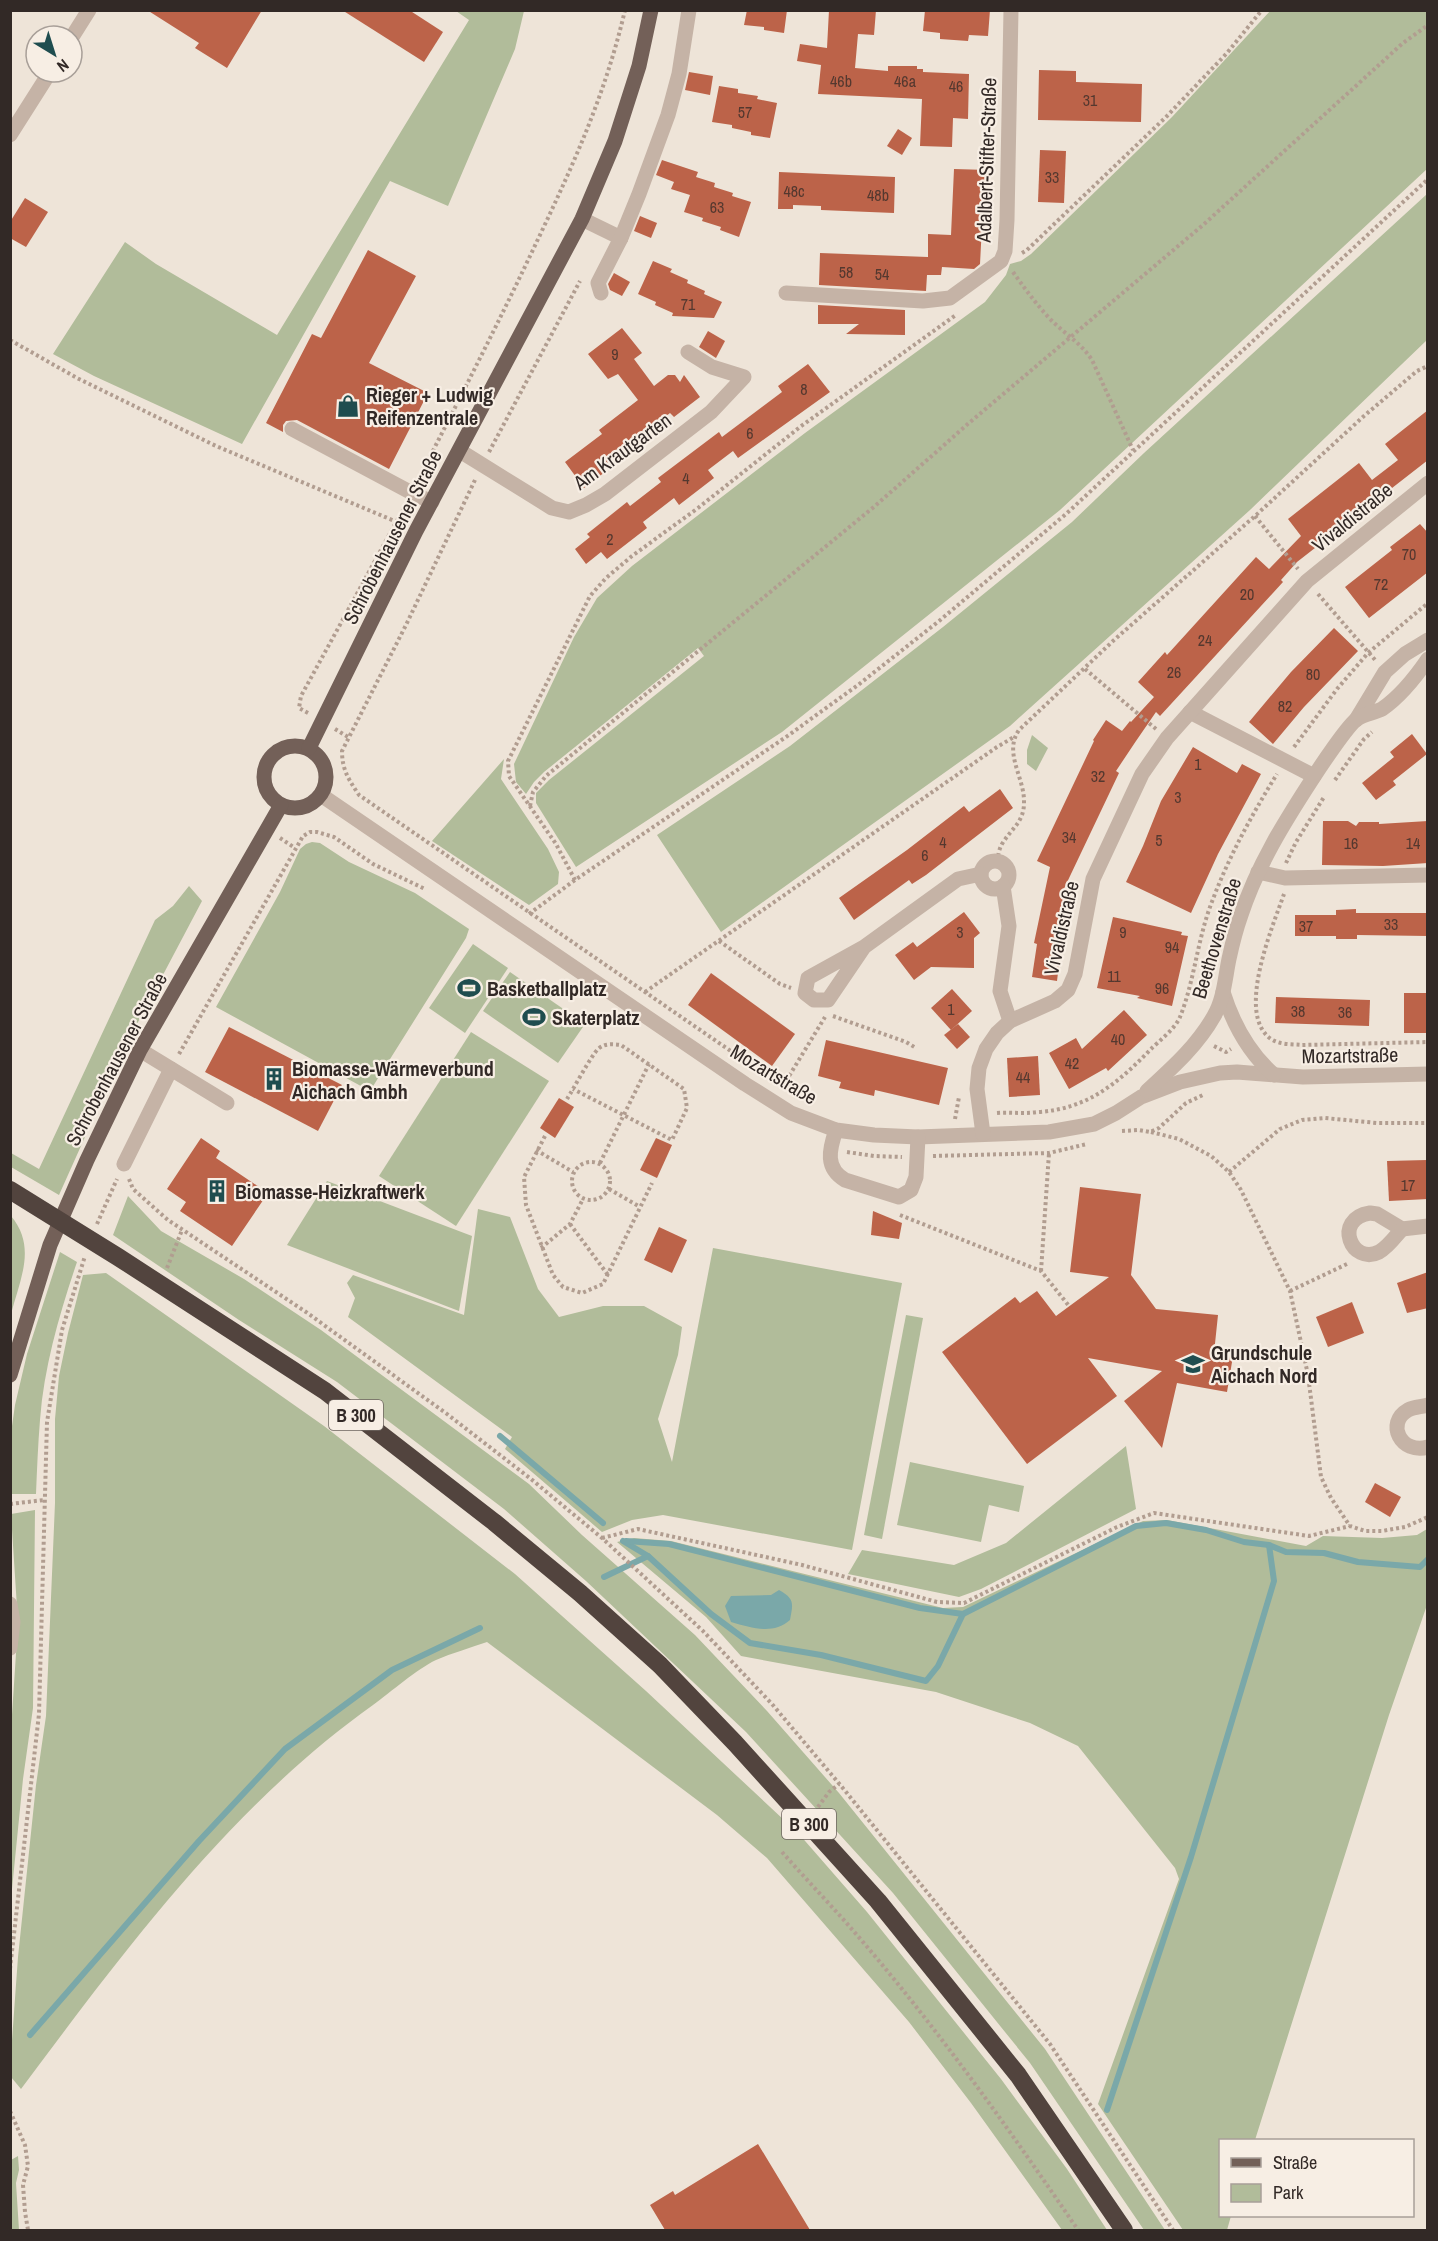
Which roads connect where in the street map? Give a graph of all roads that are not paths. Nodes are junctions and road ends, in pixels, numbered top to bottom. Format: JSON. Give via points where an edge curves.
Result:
{"nodes":[{"id":1,"x":89,"y":10,"type":"edge"},
{"id":2,"x":651,"y":10,"type":"edge"},
{"id":3,"x":689,"y":10,"type":"edge"},
{"id":4,"x":1011,"y":10,"type":"edge"},
{"id":5,"x":80,"y":24,"type":"edge"},
{"id":6,"x":42,"y":84,"type":"edge"},
{"id":7,"x":10,"y":135,"type":"edge"},
{"id":8,"x":582,"y":219,"type":"junction"},
{"id":9,"x":621,"y":237,"type":"junction"},
{"id":10,"x":602,"y":293,"type":"dead end"},
{"id":11,"x":786,"y":293,"type":"dead end"},
{"id":12,"x":688,"y":352,"type":"dead end"},
{"id":13,"x":292,"y":429,"type":"dead end"},
{"id":14,"x":460,"y":451,"type":"junction"},
{"id":15,"x":1425,"y":490,"type":"edge"},
{"id":16,"x":432,"y":502,"type":"junction"},
{"id":17,"x":1428,"y":640,"type":"edge"},
{"id":18,"x":1428,"y":658,"type":"edge"},
{"id":19,"x":1190,"y":712,"type":"junction"},
{"id":20,"x":1356,"y":720,"type":"junction"},
{"id":21,"x":309,"y":748,"type":"junction"},
{"id":22,"x":1314,"y":776,"type":"junction"},
{"id":23,"x":321,"y":795,"type":"junction"},
{"id":24,"x":282,"y":805,"type":"junction"},
{"id":25,"x":1258,"y":872,"type":"junction"},
{"id":26,"x":981,"y":874,"type":"junction"},
{"id":27,"x":1428,"y":875,"type":"edge"},
{"id":28,"x":1003,"y":886,"type":"junction"},
{"id":29,"x":864,"y":947,"type":"junction"},
{"id":30,"x":1223,"y":992,"type":"junction"},
{"id":31,"x":1010,"y":1021,"type":"junction"},
{"id":32,"x":140,"y":1050,"type":"junction"},
{"id":33,"x":171,"y":1069,"type":"junction"},
{"id":34,"x":1428,"y":1074,"type":"edge"},
{"id":35,"x":1274,"y":1075,"type":"junction"},
{"id":36,"x":1141,"y":1097,"type":"junction"},
{"id":37,"x":227,"y":1103,"type":"dead end"},
{"id":38,"x":836,"y":1130,"type":"junction"},
{"id":39,"x":983,"y":1134,"type":"junction"},
{"id":40,"x":918,"y":1137,"type":"junction"},
{"id":41,"x":124,"y":1164,"type":"road end"},
{"id":42,"x":10,"y":1190,"type":"edge"},
{"id":43,"x":1428,"y":1226,"type":"edge"},
{"id":44,"x":1402,"y":1229,"type":"junction"},
{"id":45,"x":10,"y":1376,"type":"edge"},
{"id":46,"x":1428,"y":1405,"type":"edge"},
{"id":47,"x":1428,"y":1447,"type":"edge"},
{"id":48,"x":10,"y":1604,"type":"edge"},
{"id":49,"x":10,"y":1648,"type":"edge"},
{"id":50,"x":1124,"y":2230,"type":"edge"}],
"edges":[{"from":1,"to":5,"type":"street"},
{"from":2,"to":8,"type":"main road","name":"Schrobenhausener Straße","via":[[639,66],[615,141]]},
{"from":3,"to":9,"type":"street","via":[[668,116]]},
{"from":4,"to":11,"type":"street","name":"Adalbert-Stifter-Straße","via":[[1007,220],[1001,261],[950,298],[922,302]]},
{"from":6,"to":7,"type":"street"},
{"from":8,"to":9,"type":"street"},
{"from":8,"to":14,"type":"main road","name":"Schrobenhausener Straße"},
{"from":9,"to":10,"type":"street","via":[[598,283]]},
{"from":12,"to":14,"type":"street","name":"Am Krautgarten","via":[[712,367],[744,377],[711,412],[586,505],[569,512],[552,508]]},
{"from":13,"to":16,"type":"street"},
{"from":14,"to":16,"type":"main road","name":"Schrobenhausener Straße"},
{"from":15,"to":19,"type":"street","name":"Vivaldistraße","via":[[1307,580]]},
{"from":16,"to":21,"type":"main road","name":"Schrobenhausener Straße"},
{"from":17,"to":20,"type":"street","name":"Beethovenstraße","via":[[1385,672]]},
{"from":18,"to":20,"type":"street","name":"Beethovenstraße","via":[[1393,700]]},
{"from":19,"to":22,"type":"street"},
{"from":19,"to":31,"type":"street","name":"Vivaldistraße","via":[[1142,774],[1093,879],[1075,974],[1068,990],[1055,1001]]},
{"from":20,"to":22,"type":"street","name":"Beethovenstraße"},
{"from":21,"to":23,"type":"main road","via":[[322,759],[326,770]]},
{"from":21,"to":24,"type":"main road","via":[[287,746],[267,764],[266,789]]},
{"from":22,"to":25,"type":"street","name":"Beethovenstraße"},
{"from":23,"to":24,"type":"main road","via":[[303,808]]},
{"from":23,"to":38,"type":"street","name":"Mozartstraße","via":[[791,1113]]},
{"from":24,"to":32,"type":"main road","name":"Schrobenhausener Straße"},
{"from":25,"to":27,"type":"street","via":[[1285,878]]},
{"from":25,"to":30,"type":"street","name":"Beethovenstraße","via":[[1241,914]]},
{"from":26,"to":28,"type":"street","via":[[986,886]]},
{"from":26,"to":28,"type":"street","via":[[988,863],[1005,866],[1009,874]]},
{"from":26,"to":29,"type":"street","via":[[951,883]]},
{"from":28,"to":31,"type":"street","via":[[1009,926],[1000,991]]},
{"from":29,"to":29,"type":"street","via":[[808,978],[806,993],[814,1000],[828,1000]]},
{"from":30,"to":35,"type":"street","name":"Mozartstraße","via":[[1245,1042]]},
{"from":30,"to":36,"type":"street","name":"Beethovenstraße","via":[[1215,1015],[1200,1038]]},
{"from":31,"to":39,"type":"street","name":"Vivaldistraße","via":[[986,1049],[979,1068],[977,1089]]},
{"from":32,"to":33,"type":"street"},
{"from":32,"to":45,"type":"main road","name":"Schrobenhausener Straße","via":[[50,1245]]},
{"from":33,"to":37,"type":"street"},
{"from":33,"to":41,"type":"street"},
{"from":34,"to":35,"type":"street","name":"Mozartstraße"},
{"from":35,"to":36,"type":"street","name":"Mozartstraße","via":[[1220,1073],[1180,1082]]},
{"from":36,"to":39,"type":"street","name":"Mozartstraße","via":[[1094,1124],[1049,1132]]},
{"from":38,"to":40,"type":"street","name":"Mozartstraße"},
{"from":38,"to":40,"type":"street","via":[[830,1149],[832,1168],[837,1175],[899,1197],[911,1190],[916,1177]]},
{"from":39,"to":40,"type":"street","name":"Mozartstraße"},
{"from":42,"to":50,"type":"highway","number":"B 300","via":[[325,1391],[537,1557],[660,1665],[878,1901],[1018,2075]]},
{"from":43,"to":44,"type":"street"},
{"from":44,"to":44,"type":"street","via":[[1379,1252],[1366,1254],[1355,1249],[1348,1236],[1357,1217],[1370,1213]]},
{"from":46,"to":47,"type":"street","via":[[1406,1411],[1397,1429],[1408,1446]]},
{"from":48,"to":49,"type":"street"}]}
